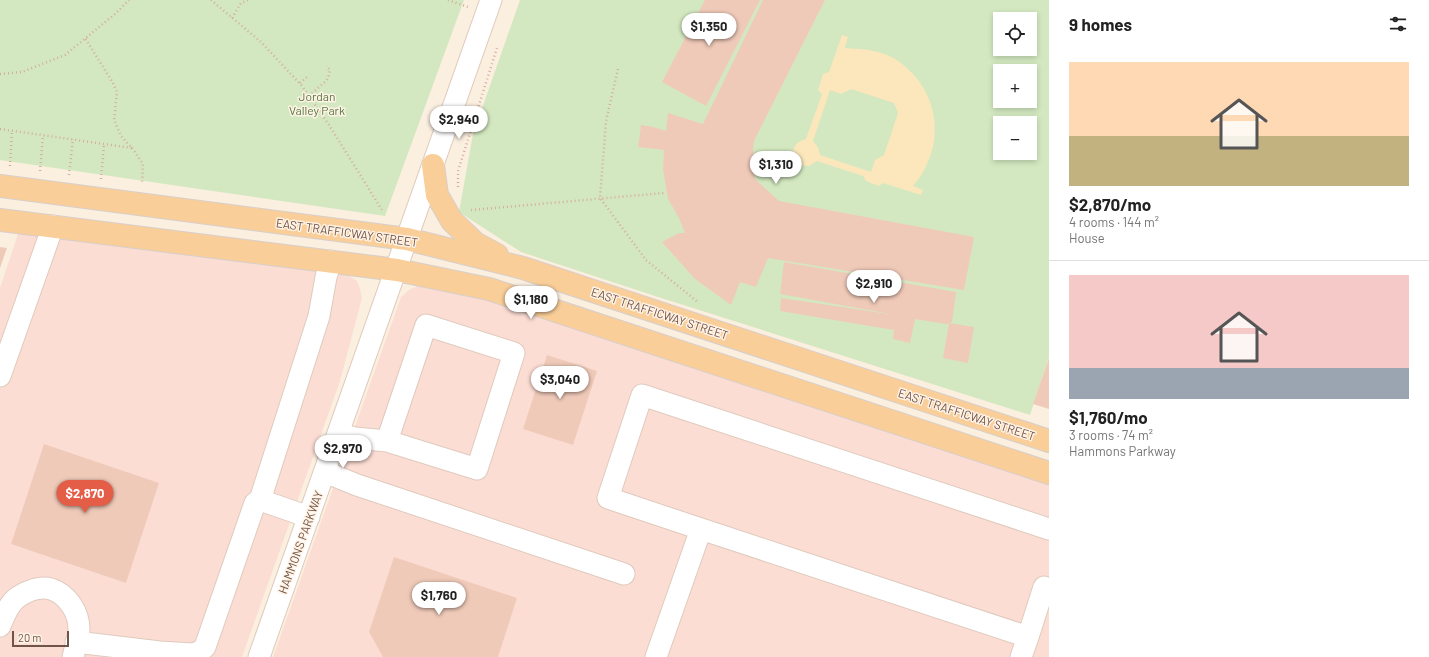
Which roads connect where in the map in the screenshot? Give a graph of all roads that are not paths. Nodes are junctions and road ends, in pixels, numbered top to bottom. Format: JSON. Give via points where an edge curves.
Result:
{"nodes":[{"id":1,"x":491,"y":0,"type":"edge"},
{"id":2,"x":433,"y":165,"type":"junction"},
{"id":3,"x":5,"y":178,"type":"edge"},
{"id":4,"x":0,"y":220,"type":"edge"},
{"id":5,"x":53,"y":226,"type":"junction"},
{"id":6,"x":407,"y":239,"type":"junction"},
{"id":7,"x":331,"y":261,"type":"junction"},
{"id":8,"x":523,"y":268,"type":"junction"},
{"id":9,"x":396,"y":270,"type":"junction"},
{"id":10,"x":0,"y":376,"type":"edge"},
{"id":11,"x":338,"y":433,"type":"junction"},
{"id":12,"x":387,"y":441,"type":"junction"},
{"id":13,"x":1049,"y":441,"type":"edge"},
{"id":14,"x":325,"y":472,"type":"junction"},
{"id":15,"x":1049,"y":473,"type":"edge"},
{"id":16,"x":260,"y":500,"type":"junction"},
{"id":17,"x":309,"y":517,"type":"junction"},
{"id":18,"x":701,"y":529,"type":"junction"},
{"id":19,"x":1049,"y":529,"type":"edge"},
{"id":20,"x":624,"y":574,"type":"dead end"},
{"id":21,"x":1047,"y":583,"type":"edge"},
{"id":22,"x":0,"y":626,"type":"edge"},
{"id":23,"x":1028,"y":637,"type":"junction"},
{"id":24,"x":75,"y":650,"type":"edge"},
{"id":25,"x":259,"y":657,"type":"edge"},
{"id":26,"x":656,"y":657,"type":"edge"},
{"id":27,"x":1021,"y":657,"type":"edge"}],
"edges":[{"from":1,"to":2,"type":"street","name":"HAMMONS PARKWAY"},
{"from":2,"to":6,"type":"street","name":"HAMMONS PARKWAY"},
{"from":2,"to":8,"type":"main road","via":[[437,195],[452,221],[475,243]]},
{"from":3,"to":6,"type":"main road","name":"EAST TRAFFICWAY STREET"},
{"from":4,"to":5,"type":"main road"},
{"from":5,"to":7,"type":"main road"},
{"from":5,"to":10,"type":"street"},
{"from":6,"to":8,"type":"main road","name":"EAST TRAFFICWAY STREET"},
{"from":6,"to":9,"type":"street","name":"HAMMONS PARKWAY"},
{"from":7,"to":9,"type":"main road"},
{"from":7,"to":16,"type":"street","via":[[319,316]]},
{"from":8,"to":13,"type":"main road","name":"EAST TRAFFICWAY STREET"},
{"from":9,"to":11,"type":"street","name":"HAMMONS PARKWAY"},
{"from":9,"to":15,"type":"main road","via":[[489,289]]},
{"from":11,"to":12,"type":"street","via":[[355,438]]},
{"from":11,"to":14,"type":"street","name":"HAMMONS PARKWAY"},
{"from":12,"to":12,"type":"street","via":[[477,469],[514,353],[426,325]]},
{"from":14,"to":17,"type":"street","name":"HAMMONS PARKWAY"},
{"from":14,"to":20,"type":"street"},
{"from":16,"to":17,"type":"street"},
{"from":16,"to":24,"type":"street","via":[[252,508],[210,634],[205,647],[199,652],[192,654]]},
{"from":17,"to":25,"type":"street","name":"HAMMONS PARKWAY"},
{"from":18,"to":19,"type":"street","via":[[608,498],[642,396]]},
{"from":18,"to":23,"type":"street"},
{"from":18,"to":26,"type":"street"},
{"from":21,"to":23,"type":"street"},
{"from":22,"to":24,"type":"street","via":[[17,598],[33,589],[50,588],[66,597],[75,610],[79,629]]},
{"from":23,"to":27,"type":"street"}]}
